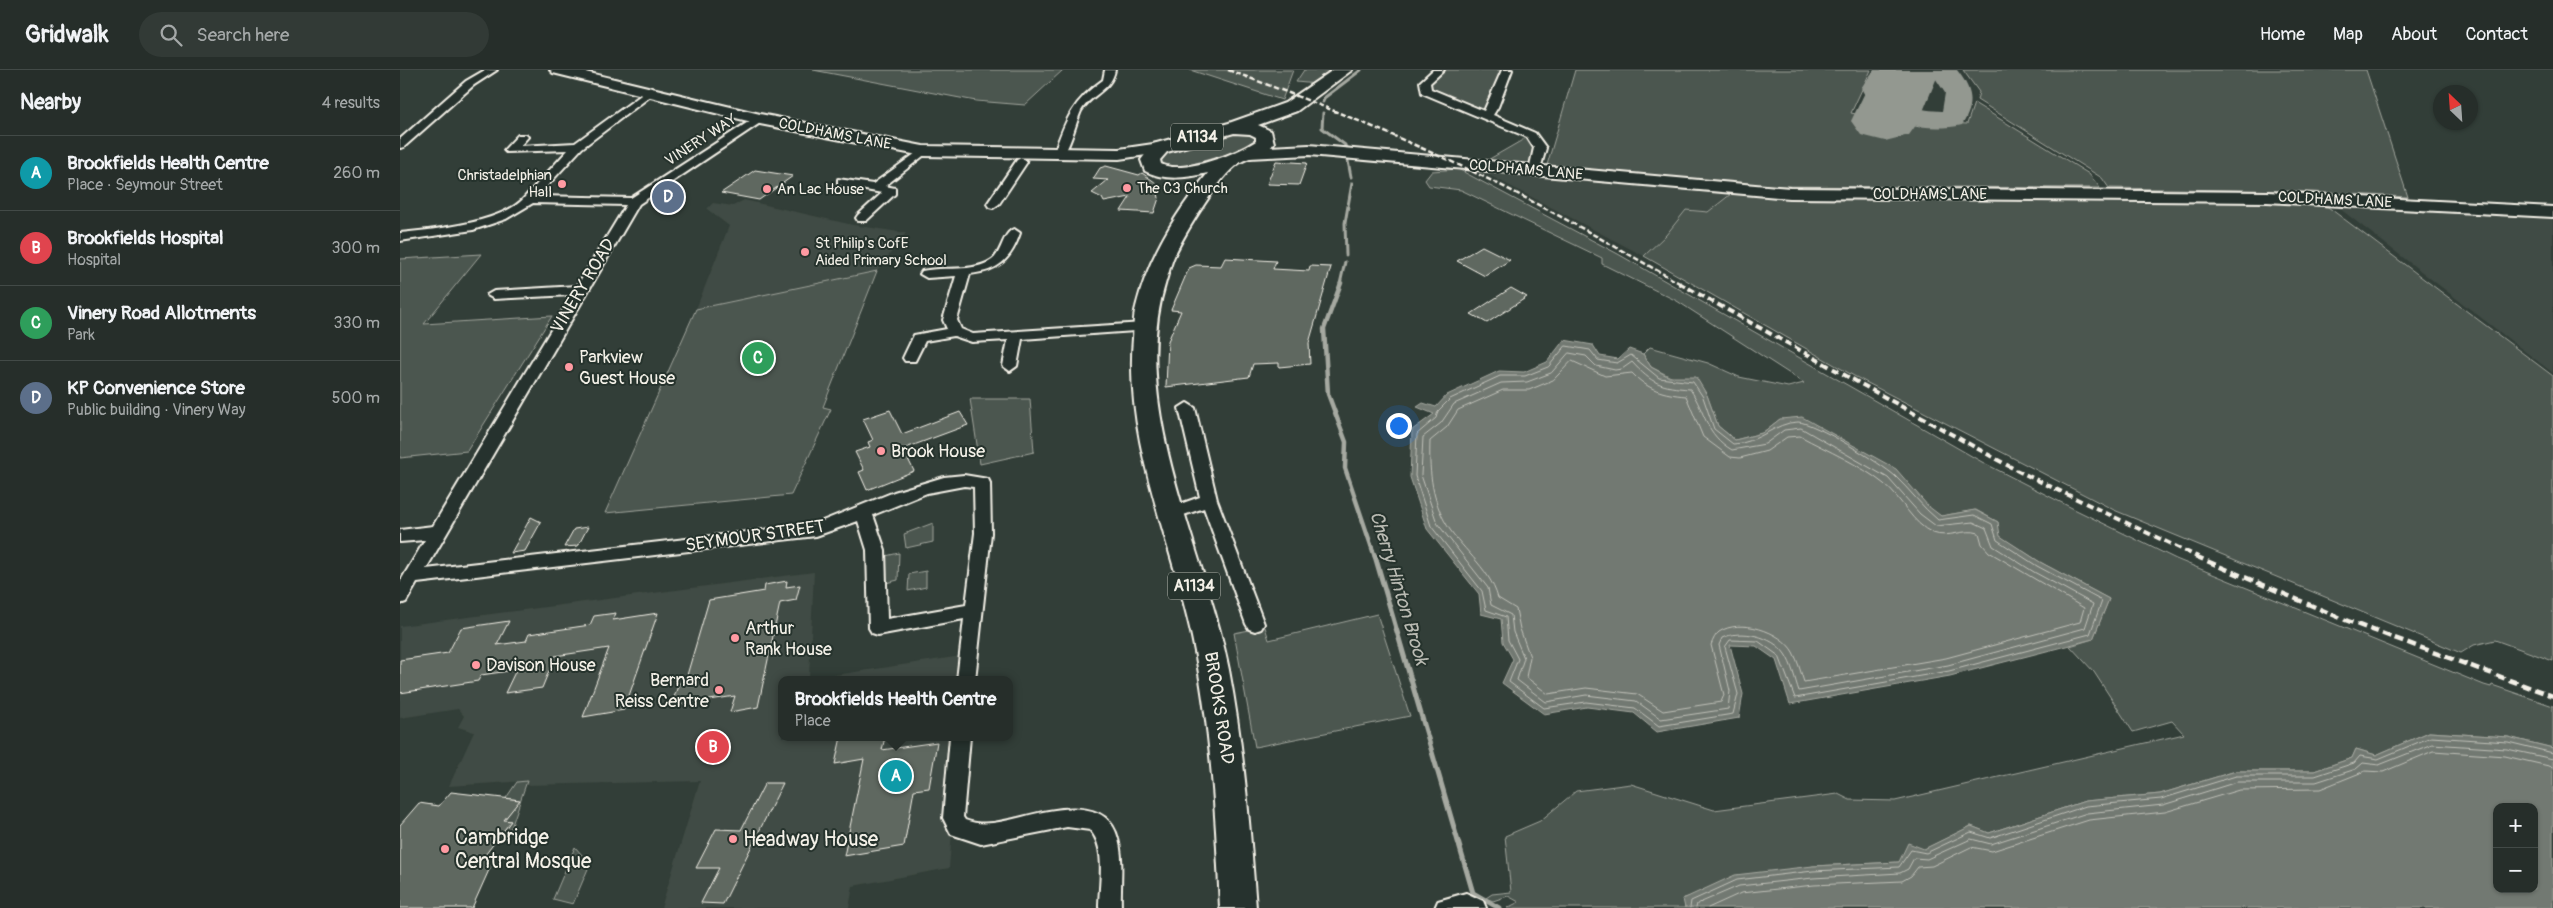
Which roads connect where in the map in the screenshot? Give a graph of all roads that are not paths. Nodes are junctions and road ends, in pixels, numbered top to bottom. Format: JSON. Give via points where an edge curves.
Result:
{"nodes":[{"id":1,"x":492,"y":70,"type":"edge"},
{"id":2,"x":558,"y":70,"type":"edge"},
{"id":3,"x":1344,"y":70,"type":"edge"},
{"id":4,"x":1439,"y":70,"type":"edge"},
{"id":5,"x":1507,"y":70,"type":"edge"},
{"id":6,"x":1109,"y":76,"type":"edge"},
{"id":7,"x":648,"y":93,"type":"junction"},
{"id":8,"x":1291,"y":107,"type":"junction"},
{"id":9,"x":1486,"y":116,"type":"junction"},
{"id":10,"x":760,"y":119,"type":"junction"},
{"id":11,"x":1233,"y":128,"type":"junction"},
{"id":12,"x":1265,"y":136,"type":"junction"},
{"id":13,"x":522,"y":138,"type":"dead end"},
{"id":14,"x":400,"y":145,"type":"edge"},
{"id":15,"x":578,"y":146,"type":"junction"},
{"id":16,"x":1160,"y":148,"type":"junction"},
{"id":17,"x":1309,"y":150,"type":"junction"},
{"id":18,"x":923,"y":151,"type":"junction"},
{"id":19,"x":1060,"y":153,"type":"junction"},
{"id":20,"x":1119,"y":154,"type":"junction"},
{"id":21,"x":1242,"y":155,"type":"junction"},
{"id":22,"x":1017,"y":158,"type":"junction"},
{"id":23,"x":1159,"y":170,"type":"junction"},
{"id":24,"x":1535,"y":170,"type":"junction"},
{"id":25,"x":842,"y":182,"type":"dead end"},
{"id":26,"x":875,"y":188,"type":"junction"},
{"id":27,"x":531,"y":198,"type":"junction"},
{"id":28,"x":634,"y":202,"type":"junction"},
{"id":29,"x":993,"y":204,"type":"dead end"},
{"id":30,"x":2553,"y":212,"type":"edge"},
{"id":31,"x":1186,"y":216,"type":"junction"},
{"id":32,"x":862,"y":218,"type":"dead end"},
{"id":33,"x":1014,"y":233,"type":"dead end"},
{"id":34,"x":400,"y":237,"type":"edge"},
{"id":35,"x":964,"y":271,"type":"junction"},
{"id":36,"x":927,"y":274,"type":"dead end"},
{"id":37,"x":581,"y":290,"type":"junction"},
{"id":38,"x":494,"y":295,"type":"dead end"},
{"id":39,"x":1144,"y":327,"type":"junction"},
{"id":40,"x":955,"y":332,"type":"junction"},
{"id":41,"x":1016,"y":335,"type":"junction"},
{"id":42,"x":910,"y":358,"type":"dead end"},
{"id":43,"x":1010,"y":366,"type":"dead end"},
{"id":44,"x":1187,"y":408,"type":"dead end"},
{"id":45,"x":1210,"y":500,"type":"junction"},
{"id":46,"x":864,"y":513,"type":"junction"},
{"id":47,"x":1172,"y":513,"type":"junction"},
{"id":48,"x":439,"y":532,"type":"junction"},
{"id":49,"x":400,"y":536,"type":"edge"},
{"id":50,"x":412,"y":577,"type":"junction"},
{"id":51,"x":400,"y":597,"type":"edge"},
{"id":52,"x":974,"y":610,"type":"junction"},
{"id":53,"x":1255,"y":624,"type":"dead end"},
{"id":54,"x":966,"y":676,"type":"edge"},
{"id":55,"x":960,"y":741,"type":"edge"},
{"id":56,"x":1110,"y":908,"type":"edge"},
{"id":57,"x":1238,"y":908,"type":"edge"},
{"id":58,"x":1446,"y":908,"type":"edge"},
{"id":59,"x":1475,"y":908,"type":"edge"}],
"edges":[{"from":1,"to":14,"type":"street","via":[[470,83]]},
{"from":2,"to":7,"type":"street","name":"COLDHAMS LANE"},
{"from":3,"to":8,"type":"main road","number":"A1134"},
{"from":4,"to":9,"type":"street","via":[[1424,82],[1426,91]]},
{"from":5,"to":9,"type":"street","via":[[1493,107]]},
{"from":6,"to":19,"type":"street","via":[[1073,112]]},
{"from":7,"to":10,"type":"street","name":"COLDHAMS LANE"},
{"from":7,"to":15,"type":"street"},
{"from":8,"to":11,"type":"main road","number":"A1134"},
{"from":8,"to":12,"type":"main road","number":"A1134"},
{"from":9,"to":24,"type":"street","via":[[1534,138],[1540,148]]},
{"from":10,"to":18,"type":"street","name":"COLDHAMS LANE"},
{"from":10,"to":28,"type":"street","name":"VINERY WAY"},
{"from":11,"to":12,"type":"main road","number":"A1134","via":[[1255,129]]},
{"from":11,"to":16,"type":"main road","number":"A1134"},
{"from":12,"to":17,"type":"street","name":"COLDHAMS LANE"},
{"from":12,"to":21,"type":"main road","number":"A1134","via":[[1265,143],[1259,148]]},
{"from":13,"to":15,"type":"street","via":[[510,150]]},
{"from":15,"to":27,"type":"street"},
{"from":16,"to":20,"type":"street","name":"COLDHAMS LANE"},
{"from":16,"to":23,"type":"main road","number":"A1134","via":[[1150,160]]},
{"from":17,"to":21,"type":"street","name":"COLDHAMS LANE"},
{"from":17,"to":24,"type":"street","name":"COLDHAMS LANE"},
{"from":18,"to":22,"type":"street","name":"COLDHAMS LANE"},
{"from":18,"to":26,"type":"street"},
{"from":19,"to":20,"type":"street","name":"COLDHAMS LANE"},
{"from":19,"to":22,"type":"street","name":"COLDHAMS LANE","via":[[1038,153]]},
{"from":20,"to":23,"type":"street","name":"COLDHAMS LANE"},
{"from":21,"to":23,"type":"main road","number":"A1134","via":[[1188,171]]},
{"from":21,"to":31,"type":"main road","name":"BROOKS ROAD","number":"A1134","via":[[1216,174]]},
{"from":22,"to":29,"type":"street"},
{"from":23,"to":31,"type":"main road","number":"A1134","via":[[1182,188]]},
{"from":24,"to":30,"type":"street","name":"COLDHAMS LANE","via":[[1790,193],[2267,196]]},
{"from":25,"to":26,"type":"street"},
{"from":26,"to":32,"type":"street","via":[[892,191]]},
{"from":27,"to":28,"type":"street"},
{"from":27,"to":34,"type":"street","via":[[513,212],[478,225]]},
{"from":28,"to":37,"type":"street","name":"VINERY ROAD"},
{"from":31,"to":39,"type":"main road","name":"BROOKS ROAD","number":"A1134","via":[[1158,270]]},
{"from":33,"to":35,"type":"street","via":[[1004,257],[985,268]]},
{"from":35,"to":36,"type":"street"},
{"from":35,"to":40,"type":"street","via":[[950,320]]},
{"from":37,"to":38,"type":"street"},
{"from":37,"to":48,"type":"street","name":"VINERY ROAD"},
{"from":39,"to":41,"type":"street"},
{"from":39,"to":47,"type":"main road","name":"BROOKS ROAD","number":"A1134","via":[[1142,383],[1146,413]]},
{"from":40,"to":41,"type":"street","via":[[972,338]]},
{"from":40,"to":42,"type":"street","via":[[919,338]]},
{"from":41,"to":43,"type":"street"},
{"from":44,"to":45,"type":"street"},
{"from":45,"to":47,"type":"street"},
{"from":45,"to":53,"type":"street"},
{"from":46,"to":50,"type":"street","name":"SEYMOUR STREET","via":[[803,532]]},
{"from":46,"to":52,"type":"street","via":[[876,550],[878,628]]},
{"from":46,"to":52,"type":"street","name":"SEYMOUR STREET","via":[[949,480],[969,478],[982,483],[983,533]]},
{"from":47,"to":57,"type":"main road","name":"BROOKS ROAD","number":"A1134","via":[[1207,634],[1218,693],[1227,754]]},
{"from":48,"to":49,"type":"street"},
{"from":48,"to":50,"type":"street","name":"VINERY ROAD"},
{"from":50,"to":51,"type":"street","name":"VINERY ROAD"},
{"from":52,"to":54,"type":"street","name":"SEYMOUR STREET"},
{"from":55,"to":56,"type":"street","via":[[954,818],[958,827],[983,834],[1067,818],[1095,822],[1104,829],[1108,840]]},
{"from":58,"to":59,"type":"street","via":[[1466,904]]}]}
